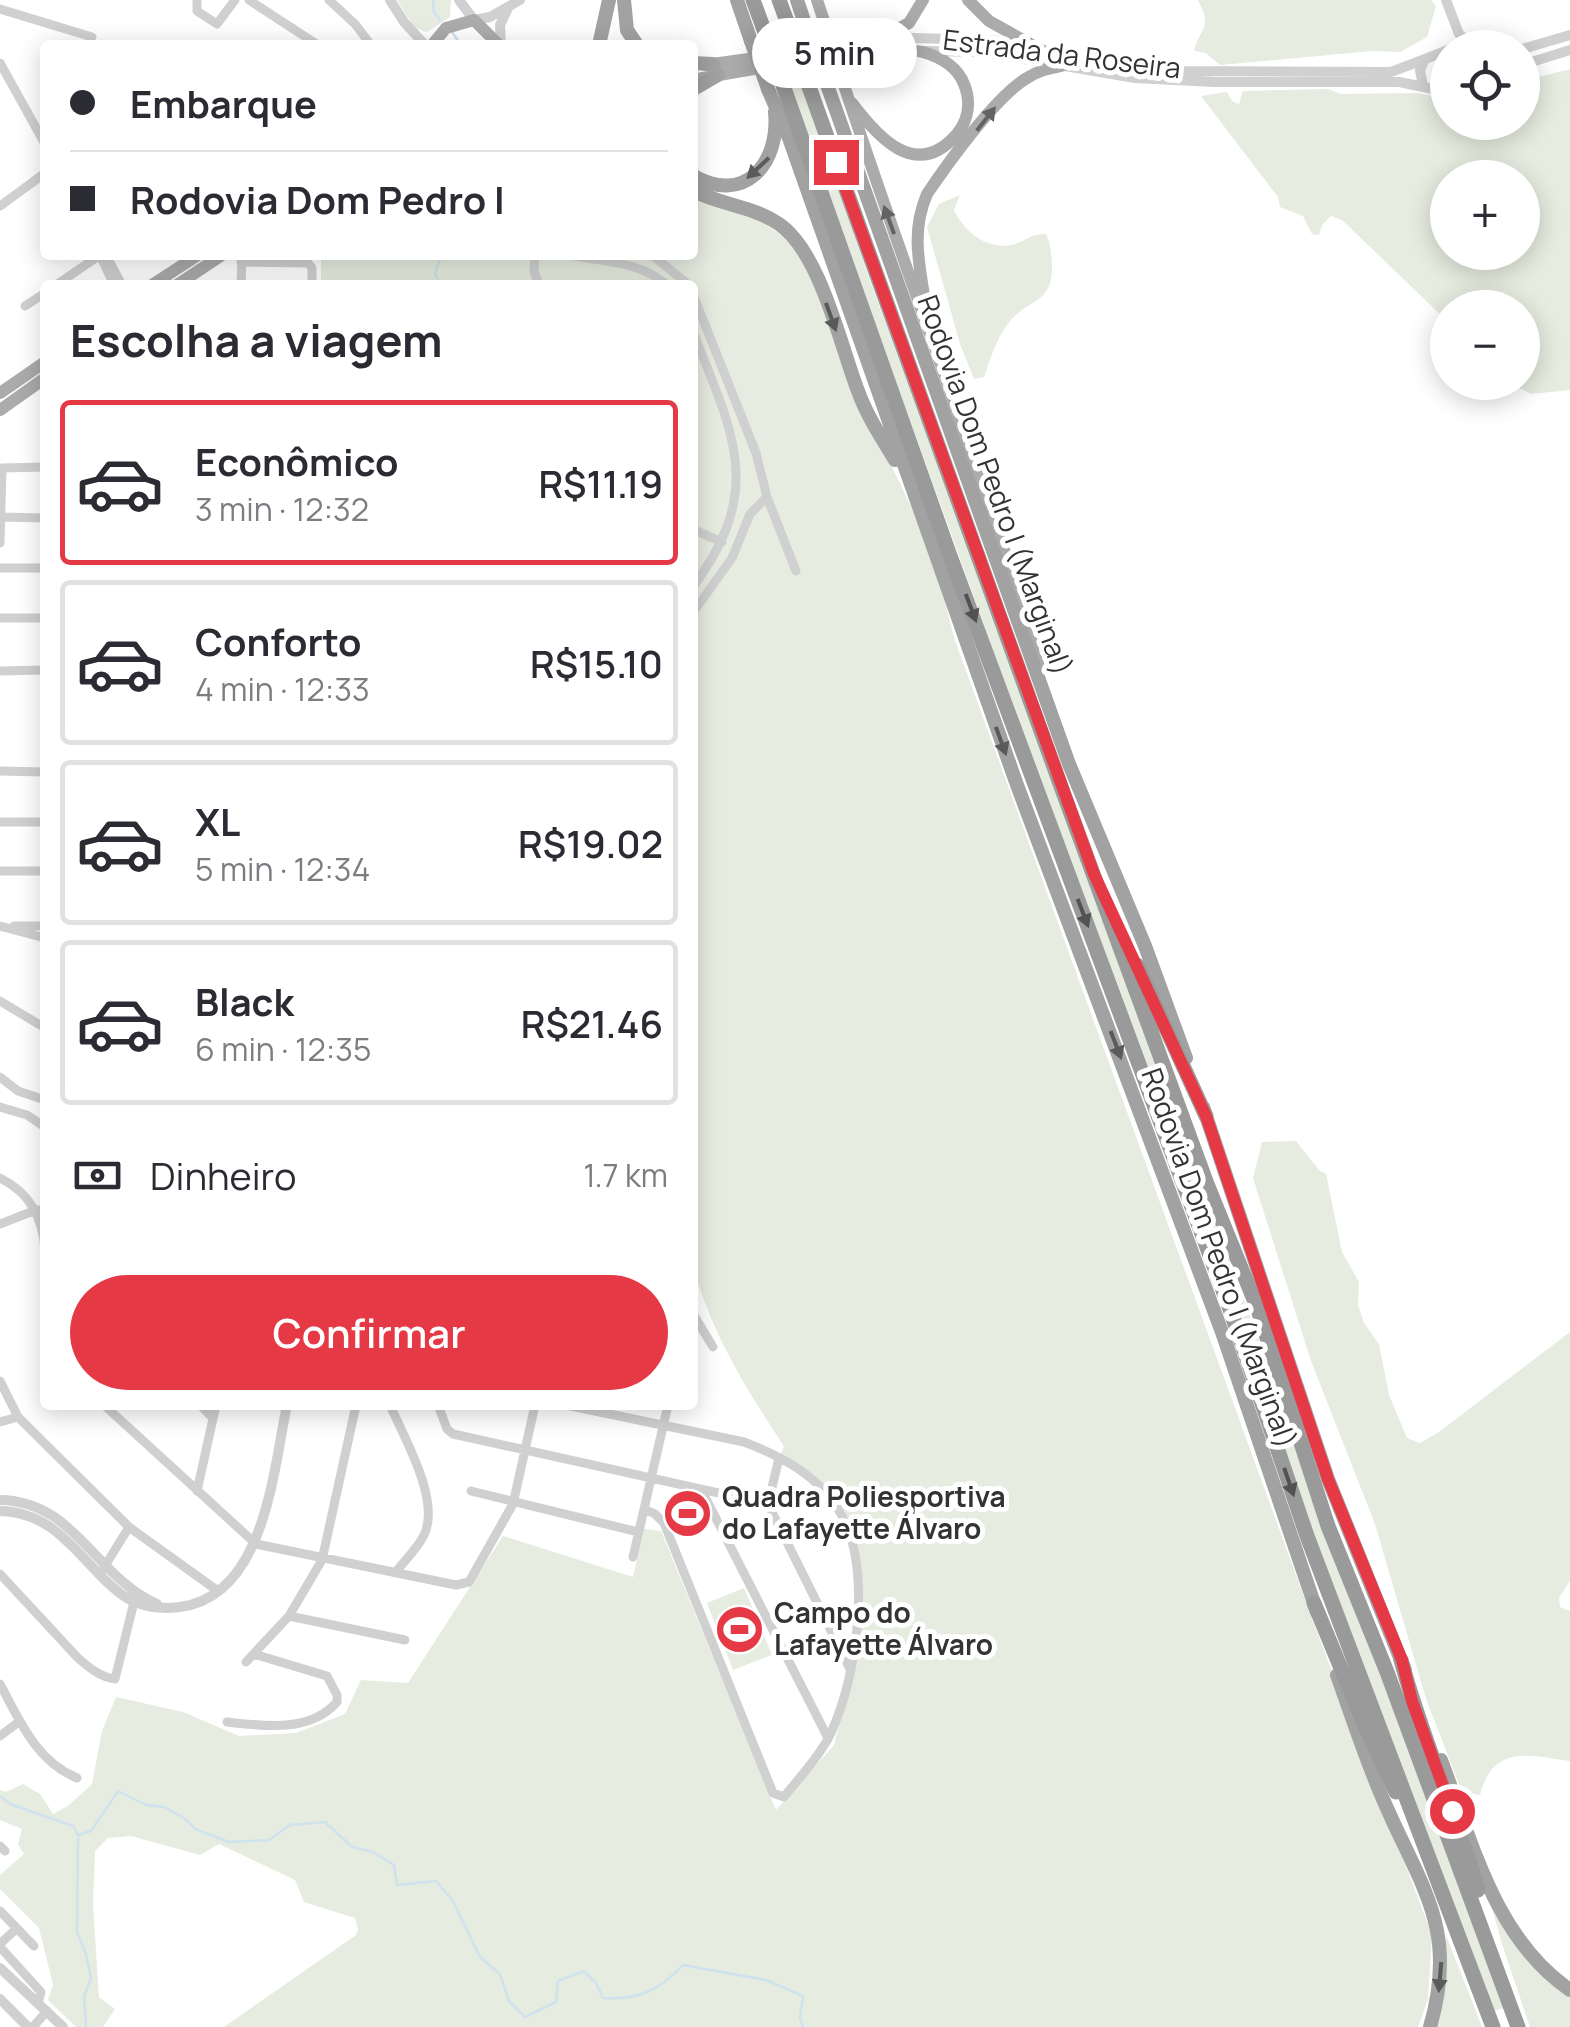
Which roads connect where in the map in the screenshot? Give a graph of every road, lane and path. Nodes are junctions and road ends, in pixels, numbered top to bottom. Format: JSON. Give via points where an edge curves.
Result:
{"nodes":[{"id":1,"x":197,"y":0,"type":"edge"},
{"id":2,"x":234,"y":0,"type":"edge"},
{"id":3,"x":248,"y":0,"type":"edge"},
{"id":4,"x":329,"y":0,"type":"edge"},
{"id":5,"x":390,"y":0,"type":"edge"},
{"id":6,"x":460,"y":0,"type":"edge"},
{"id":7,"x":520,"y":0,"type":"edge"},
{"id":8,"x":609,"y":0,"type":"edge"},
{"id":9,"x":624,"y":0,"type":"edge"},
{"id":10,"x":734,"y":0,"type":"edge"},
{"id":11,"x":753,"y":0,"type":"edge"},
{"id":12,"x":779,"y":0,"type":"edge"},
{"id":13,"x":797,"y":0,"type":"edge"},
{"id":14,"x":922,"y":0,"type":"edge"},
{"id":15,"x":968,"y":0,"type":"edge"},
{"id":16,"x":1446,"y":0,"type":"edge"},
{"id":17,"x":819,"y":3,"type":"edge"},
{"id":18,"x":508,"y":8,"type":"junction"},
{"id":19,"x":1,"y":12,"type":"edge"},
{"id":20,"x":474,"y":20,"type":"junction"},
{"id":21,"x":1454,"y":25,"type":"junction"},
{"id":22,"x":1453,"y":30,"type":"edge"},
{"id":23,"x":1457,"y":30,"type":"edge"},
{"id":24,"x":800,"y":34,"type":"junction"},
{"id":25,"x":1570,"y":35,"type":"edge"},
{"id":26,"x":92,"y":37,"type":"dead end"},
{"id":27,"x":759,"y":39,"type":"junction"},
{"id":28,"x":310,"y":40,"type":"edge"},
{"id":29,"x":367,"y":40,"type":"edge"},
{"id":30,"x":423,"y":40,"type":"edge"},
{"id":31,"x":433,"y":40,"type":"edge"},
{"id":32,"x":495,"y":40,"type":"edge"},
{"id":33,"x":500,"y":40,"type":"edge"},
{"id":34,"x":600,"y":40,"type":"edge"},
{"id":35,"x":634,"y":40,"type":"edge"},
{"id":36,"x":876,"y":41,"type":"junction"},
{"id":37,"x":1540,"y":44,"type":"edge"},
{"id":38,"x":1040,"y":50,"type":"junction"},
{"id":39,"x":1570,"y":50,"type":"edge"},
{"id":40,"x":919,"y":51,"type":"junction"},
{"id":41,"x":1430,"y":57,"type":"edge"},
{"id":42,"x":1425,"y":59,"type":"junction"},
{"id":43,"x":1540,"y":59,"type":"edge"},
{"id":44,"x":0,"y":62,"type":"edge"},
{"id":45,"x":1065,"y":65,"type":"junction"},
{"id":46,"x":698,"y":66,"type":"edge"},
{"id":47,"x":716,"y":69,"type":"junction"},
{"id":48,"x":698,"y":77,"type":"edge"},
{"id":49,"x":4,"y":82,"type":"edge"},
{"id":50,"x":698,"y":85,"type":"edge"},
{"id":51,"x":1422,"y":86,"type":"junction"},
{"id":52,"x":1430,"y":88,"type":"edge"},
{"id":53,"x":775,"y":93,"type":"junction"},
{"id":54,"x":847,"y":95,"type":"junction"},
{"id":55,"x":40,"y":134,"type":"edge"},
{"id":56,"x":40,"y":177,"type":"edge"},
{"id":57,"x":698,"y":179,"type":"edge"},
{"id":58,"x":698,"y":192,"type":"edge"},
{"id":59,"x":0,"y":206,"type":"edge"},
{"id":60,"x":94,"y":260,"type":"edge"},
{"id":61,"x":190,"y":260,"type":"edge"},
{"id":62,"x":214,"y":260,"type":"edge"},
{"id":63,"x":259,"y":260,"type":"edge"},
{"id":64,"x":600,"y":260,"type":"edge"},
{"id":65,"x":658,"y":260,"type":"edge"},
{"id":66,"x":64,"y":280,"type":"edge"},
{"id":67,"x":160,"y":280,"type":"edge"},
{"id":68,"x":184,"y":280,"type":"edge"},
{"id":69,"x":312,"y":280,"type":"edge"},
{"id":70,"x":659,"y":280,"type":"edge"},
{"id":71,"x":683,"y":280,"type":"edge"},
{"id":72,"x":40,"y":296,"type":"edge"},
{"id":73,"x":25,"y":306,"type":"dead end"},
{"id":74,"x":698,"y":307,"type":"edge"},
{"id":75,"x":931,"y":332,"type":"junction"},
{"id":76,"x":698,"y":344,"type":"edge"},
{"id":77,"x":40,"y":366,"type":"edge"},
{"id":78,"x":40,"y":382,"type":"edge"},
{"id":79,"x":0,"y":394,"type":"edge"},
{"id":80,"x":0,"y":410,"type":"edge"},
{"id":81,"x":40,"y":467,"type":"edge"},
{"id":82,"x":762,"y":472,"type":"junction"},
{"id":83,"x":736,"y":476,"type":"junction"},
{"id":84,"x":767,"y":497,"type":"junction"},
{"id":85,"x":735,"y":504,"type":"junction"},
{"id":86,"x":756,"y":510,"type":"junction"},
{"id":87,"x":0,"y":517,"type":"edge"},
{"id":88,"x":40,"y":518,"type":"edge"},
{"id":89,"x":698,"y":532,"type":"edge"},
{"id":90,"x":722,"y":542,"type":"junction"},
{"id":91,"x":0,"y":543,"type":"edge"},
{"id":92,"x":933,"y":552,"type":"junction"},
{"id":93,"x":0,"y":568,"type":"edge"},
{"id":94,"x":40,"y":568,"type":"edge"},
{"id":95,"x":796,"y":571,"type":"dead end"},
{"id":96,"x":698,"y":579,"type":"edge"},
{"id":97,"x":698,"y":606,"type":"edge"},
{"id":98,"x":0,"y":618,"type":"edge"},
{"id":99,"x":40,"y":618,"type":"edge"},
{"id":100,"x":0,"y":670,"type":"edge"},
{"id":101,"x":40,"y":670,"type":"edge"},
{"id":102,"x":1069,"y":764,"type":"junction"},
{"id":103,"x":0,"y":771,"type":"edge"},
{"id":104,"x":40,"y":772,"type":"edge"},
{"id":105,"x":0,"y":822,"type":"edge"},
{"id":106,"x":40,"y":822,"type":"edge"},
{"id":107,"x":0,"y":871,"type":"edge"},
{"id":108,"x":40,"y":872,"type":"edge"},
{"id":109,"x":1094,"y":874,"type":"junction"},
{"id":110,"x":1,"y":926,"type":"edge"},
{"id":111,"x":40,"y":926,"type":"edge"},
{"id":112,"x":40,"y":937,"type":"edge"},
{"id":113,"x":0,"y":1001,"type":"edge"},
{"id":114,"x":40,"y":1025,"type":"edge"},
{"id":115,"x":0,"y":1076,"type":"edge"},
{"id":116,"x":9,"y":1085,"type":"junction"},
{"id":117,"x":40,"y":1100,"type":"edge"},
{"id":118,"x":40,"y":1102,"type":"edge"},
{"id":119,"x":0,"y":1106,"type":"edge"},
{"id":120,"x":1206,"y":1116,"type":"junction"},
{"id":121,"x":31,"y":1117,"type":"junction"},
{"id":122,"x":40,"y":1123,"type":"edge"},
{"id":123,"x":0,"y":1178,"type":"edge"},
{"id":124,"x":40,"y":1210,"type":"edge"},
{"id":125,"x":0,"y":1224,"type":"edge"},
{"id":126,"x":698,"y":1322,"type":"edge"},
{"id":127,"x":712,"y":1347,"type":"dead end"},
{"id":128,"x":0,"y":1381,"type":"edge"},
{"id":129,"x":109,"y":1410,"type":"edge"},
{"id":130,"x":205,"y":1410,"type":"edge"},
{"id":131,"x":215,"y":1410,"type":"edge"},
{"id":132,"x":286,"y":1410,"type":"edge"},
{"id":133,"x":355,"y":1410,"type":"edge"},
{"id":134,"x":392,"y":1410,"type":"edge"},
{"id":135,"x":440,"y":1410,"type":"edge"},
{"id":136,"x":534,"y":1410,"type":"edge"},
{"id":137,"x":589,"y":1410,"type":"edge"},
{"id":138,"x":667,"y":1410,"type":"edge"},
{"id":139,"x":18,"y":1418,"type":"junction"},
{"id":140,"x":214,"y":1418,"type":"junction"},
{"id":141,"x":0,"y":1422,"type":"edge"},
{"id":142,"x":664,"y":1426,"type":"junction"},
{"id":143,"x":525,"y":1451,"type":"junction"},
{"id":144,"x":779,"y":1458,"type":"junction"},
{"id":145,"x":652,"y":1477,"type":"junction"},
{"id":146,"x":702,"y":1488,"type":"junction"},
{"id":147,"x":197,"y":1491,"type":"junction"},
{"id":148,"x":471,"y":1491,"type":"dead end"},
{"id":149,"x":0,"y":1500,"type":"edge"},
{"id":150,"x":513,"y":1504,"type":"junction"},
{"id":151,"x":768,"y":1504,"type":"junction"},
{"id":152,"x":644,"y":1509,"type":"junction"},
{"id":153,"x":0,"y":1511,"type":"edge"},
{"id":154,"x":129,"y":1527,"type":"junction"},
{"id":155,"x":638,"y":1532,"type":"junction"},
{"id":156,"x":256,"y":1544,"type":"junction"},
{"id":157,"x":633,"y":1557,"type":"dead end"},
{"id":158,"x":322,"y":1560,"type":"junction"},
{"id":159,"x":102,"y":1571,"type":"junction"},
{"id":160,"x":0,"y":1574,"type":"edge"},
{"id":161,"x":395,"y":1574,"type":"junction"},
{"id":162,"x":218,"y":1591,"type":"junction"},
{"id":163,"x":134,"y":1602,"type":"junction"},
{"id":164,"x":1314,"y":1602,"type":"junction"},
{"id":165,"x":171,"y":1608,"type":"junction"},
{"id":166,"x":288,"y":1616,"type":"junction"},
{"id":167,"x":405,"y":1640,"type":"dead end"},
{"id":168,"x":1402,"y":1660,"type":"junction"},
{"id":169,"x":852,"y":1672,"type":"junction"},
{"id":170,"x":0,"y":1684,"type":"edge"},
{"id":171,"x":20,"y":1721,"type":"junction"},
{"id":172,"x":227,"y":1722,"type":"dead end"},
{"id":173,"x":0,"y":1736,"type":"edge"},
{"id":174,"x":828,"y":1738,"type":"junction"},
{"id":175,"x":77,"y":1778,"type":"dead end"},
{"id":176,"x":0,"y":1911,"type":"edge"},
{"id":177,"x":17,"y":1928,"type":"junction"},
{"id":178,"x":0,"y":1946,"type":"edge"},
{"id":179,"x":34,"y":1946,"type":"dead end"},
{"id":180,"x":1470,"y":1964,"type":"junction"},
{"id":181,"x":0,"y":1968,"type":"edge"},
{"id":182,"x":1570,"y":1990,"type":"edge"},
{"id":183,"x":1506,"y":1995,"type":"junction"},
{"id":184,"x":38,"y":2004,"type":"junction"},
{"id":185,"x":5,"y":2008,"type":"edge"},
{"id":186,"x":19,"y":2027,"type":"edge"},
{"id":187,"x":31,"y":2027,"type":"edge"},
{"id":188,"x":63,"y":2027,"type":"edge"},
{"id":189,"x":1430,"y":2027,"type":"edge"},
{"id":190,"x":1493,"y":2027,"type":"edge"},
{"id":191,"x":1518,"y":2027,"type":"edge"}],
"edges":[{"from":1,"to":2,"type":"street","via":[[197,11],[214,24]]},
{"from":3,"to":28,"type":"street"},
{"from":4,"to":29,"type":"street"},
{"from":5,"to":30,"type":"street"},
{"from":6,"to":20,"type":"street"},
{"from":7,"to":18,"type":"street"},
{"from":8,"to":34,"type":"highway"},
{"from":9,"to":35,"type":"highway"},
{"from":10,"to":27,"type":"highway"},
{"from":11,"to":27,"type":"highway"},
{"from":12,"to":24,"type":"highway"},
{"from":13,"to":24,"type":"highway","name":"Rodovia Dom Pedro I (Marginal)"},
{"from":14,"to":36,"type":"main road","via":[[910,23]]},
{"from":15,"to":38,"type":"main road"},
{"from":16,"to":21,"type":"street"},
{"from":17,"to":54,"type":"main road","bridge":true},
{"from":18,"to":20,"type":"street"},
{"from":18,"to":33,"type":"street"},
{"from":19,"to":26,"type":"street"},
{"from":20,"to":31,"type":"main road","via":[[446,28]]},
{"from":20,"to":32,"type":"main road"},
{"from":21,"to":22,"type":"street"},
{"from":21,"to":23,"type":"street"},
{"from":24,"to":102,"type":"highway","name":"Rodovia Dom Pedro I (Marginal)","bridge":true,"via":[[826,82]]},
{"from":24,"to":109,"type":"highway","bridge":true,"via":[[808,84]]},
{"from":25,"to":37,"type":"street"},
{"from":27,"to":53,"type":"highway","bridge":true},
{"from":36,"to":38,"type":"street","name":"Estrada da Roseira","via":[[956,37]]},
{"from":36,"to":47,"type":"main road"},
{"from":38,"to":42,"type":"street","name":"Estrada da Roseira","via":[[1182,71],[1390,72]]},
{"from":39,"to":43,"type":"street"},
{"from":40,"to":45,"type":"street","name":"Estrada da Roseira","via":[[984,52]]},
{"from":40,"to":47,"type":"main road"},
{"from":40,"to":54,"type":"main road","via":[[950,64],[969,95],[966,120],[947,144],[913,153],[888,145]]},
{"from":41,"to":42,"type":"street","name":"Estrada da Roseira"},
{"from":42,"to":51,"type":"street"},
{"from":44,"to":49,"type":"street"},
{"from":45,"to":51,"type":"street","name":"Estrada da Roseira","via":[[1154,79]]},
{"from":75,"to":45,"type":"main road","one_way":true,"via":[[916,243],[926,194],[1001,98],[1041,70]]},
{"from":46,"to":47,"type":"highway"},
{"from":47,"to":48,"type":"main road"},
{"from":47,"to":50,"type":"highway"},
{"from":49,"to":55,"type":"street"},
{"from":51,"to":52,"type":"street","name":"Estrada da Roseira"},
{"from":53,"to":57,"type":"highway","one_way":true,"via":[[769,160],[735,185]]},
{"from":53,"to":92,"type":"highway","name":"Rodovia Dom Pedro I (Marginal)"},
{"from":53,"to":180,"type":"highway","one_way":true},
{"from":75,"to":54,"type":"main road","one_way":true},
{"from":56,"to":59,"type":"street"},
{"from":58,"to":92,"type":"highway","one_way":true,"via":[[756,212],[799,241],[866,413],[900,468]]},
{"from":60,"to":66,"type":"street"},
{"from":61,"to":67,"type":"main road"},
{"from":62,"to":68,"type":"main road"},
{"from":63,"to":69,"type":"street","via":[[311,266]]},
{"from":64,"to":70,"type":"street","via":[[635,266]]},
{"from":65,"to":71,"type":"street"},
{"from":72,"to":73,"type":"street"},
{"from":74,"to":82,"type":"street"},
{"from":75,"to":102,"type":"main road"},
{"from":76,"to":83,"type":"street","via":[[728,421]]},
{"from":77,"to":79,"type":"main road"},
{"from":78,"to":80,"type":"main road"},
{"from":81,"to":87,"type":"street","via":[[2,468]]},
{"from":82,"to":83,"type":"street"},
{"from":82,"to":84,"type":"street"},
{"from":83,"to":85,"type":"street"},
{"from":84,"to":86,"type":"street"},
{"from":84,"to":95,"type":"street"},
{"from":85,"to":86,"type":"street"},
{"from":85,"to":90,"type":"street"},
{"from":86,"to":97,"type":"street"},
{"from":87,"to":88,"type":"street"},
{"from":87,"to":91,"type":"street"},
{"from":89,"to":90,"type":"street"},
{"from":90,"to":96,"type":"street"},
{"from":92,"to":164,"type":"highway","name":"Rodovia Dom Pedro I (Marginal)","one_way":true,"via":[[1222,1332]]},
{"from":93,"to":94,"type":"street"},
{"from":98,"to":99,"type":"street"},
{"from":100,"to":101,"type":"street"},
{"from":102,"to":120,"type":"highway","name":"Rodovia Dom Pedro I (Marginal)","via":[[1156,972]]},
{"from":103,"to":104,"type":"street"},
{"from":105,"to":106,"type":"street"},
{"from":107,"to":108,"type":"street"},
{"from":109,"to":120,"type":"highway"},
{"from":109,"to":183,"type":"highway","via":[[1257,1306],[1328,1526]]},
{"from":110,"to":111,"type":"street"},
{"from":110,"to":112,"type":"street"},
{"from":113,"to":114,"type":"street"},
{"from":115,"to":116,"type":"street"},
{"from":116,"to":117,"type":"street"},
{"from":116,"to":119,"type":"street"},
{"from":118,"to":121,"type":"street"},
{"from":119,"to":121,"type":"street"},
{"from":120,"to":168,"type":"highway","name":"Rodovia Dom Pedro I (Marginal)","via":[[1328,1479]]},
{"from":121,"to":122,"type":"street"},
{"from":123,"to":124,"type":"street"},
{"from":124,"to":125,"type":"street"},
{"from":126,"to":127,"type":"street"},
{"from":128,"to":139,"type":"street"},
{"from":129,"to":147,"type":"street"},
{"from":130,"to":140,"type":"street"},
{"from":131,"to":140,"type":"street"},
{"from":132,"to":156,"type":"street"},
{"from":133,"to":158,"type":"street"},
{"from":134,"to":161,"type":"street","via":[[423,1482],[428,1516],[424,1535]]},
{"from":135,"to":143,"type":"street","via":[[454,1434]]},
{"from":136,"to":143,"type":"street"},
{"from":137,"to":142,"type":"street"},
{"from":138,"to":142,"type":"street"},
{"from":139,"to":141,"type":"street"},
{"from":139,"to":154,"type":"street"},
{"from":140,"to":147,"type":"street"},
{"from":142,"to":144,"type":"street","via":[[744,1442]]},
{"from":142,"to":145,"type":"street"},
{"from":143,"to":145,"type":"street"},
{"from":143,"to":150,"type":"street"},
{"from":144,"to":151,"type":"street"},
{"from":144,"to":169,"type":"street","via":[[815,1480],[854,1539],[860,1581]]},
{"from":145,"to":146,"type":"street"},
{"from":145,"to":152,"type":"street"},
{"from":146,"to":151,"type":"street"},
{"from":146,"to":174,"type":"street"},
{"from":147,"to":156,"type":"street"},
{"from":148,"to":150,"type":"street"},
{"from":149,"to":159,"type":"street","via":[[56,1516]]},
{"from":150,"to":155,"type":"street"},
{"from":150,"to":161,"type":"street","via":[[469,1582]]},
{"from":151,"to":169,"type":"street"},
{"from":152,"to":155,"type":"street"},
{"from":152,"to":174,"type":"street","via":[[664,1523],[773,1794],[784,1797]]},
{"from":153,"to":159,"type":"street","via":[[50,1525]]},
{"from":154,"to":159,"type":"street"},
{"from":154,"to":162,"type":"street"},
{"from":155,"to":157,"type":"street"},
{"from":156,"to":158,"type":"street"},
{"from":156,"to":162,"type":"street"},
{"from":158,"to":161,"type":"street"},
{"from":158,"to":166,"type":"street"},
{"from":159,"to":163,"type":"street"},
{"from":159,"to":165,"type":"street"},
{"from":160,"to":163,"type":"street","via":[[77,1657],[108,1678],[115,1679],[121,1665]]},
{"from":162,"to":165,"type":"street"},
{"from":163,"to":165,"type":"street"},
{"from":164,"to":180,"type":"highway"},
{"from":164,"to":189,"type":"highway","name":"Rodovia Dom Pedro I (Marginal)","one_way":true,"via":[[1371,1768],[1438,1927],[1441,1977]]},
{"from":166,"to":167,"type":"street"},
{"from":166,"to":172,"type":"street","via":[[250,1658],[327,1676],[337,1702],[295,1724]]},
{"from":168,"to":182,"type":"highway","name":"Rodovia Dom Pedro I (Marginal)","via":[[1500,1909],[1524,1947]]},
{"from":168,"to":183,"type":"highway","via":[[1462,1835]]},
{"from":169,"to":174,"type":"street"},
{"from":170,"to":171,"type":"street"},
{"from":171,"to":173,"type":"street"},
{"from":171,"to":175,"type":"street","via":[[44,1756]]},
{"from":176,"to":177,"type":"street"},
{"from":177,"to":178,"type":"street"},
{"from":177,"to":179,"type":"street"},
{"from":178,"to":184,"type":"street","via":[[41,1992]]},
{"from":180,"to":190,"type":"highway"},
{"from":181,"to":184,"type":"street"},
{"from":183,"to":191,"type":"highway"},
{"from":184,"to":185,"type":"street","via":[[20,1996]]},
{"from":184,"to":187,"type":"street"},
{"from":184,"to":188,"type":"street"},
{"from":185,"to":186,"type":"street"},
{"from":185,"to":187,"type":"street"}]}
